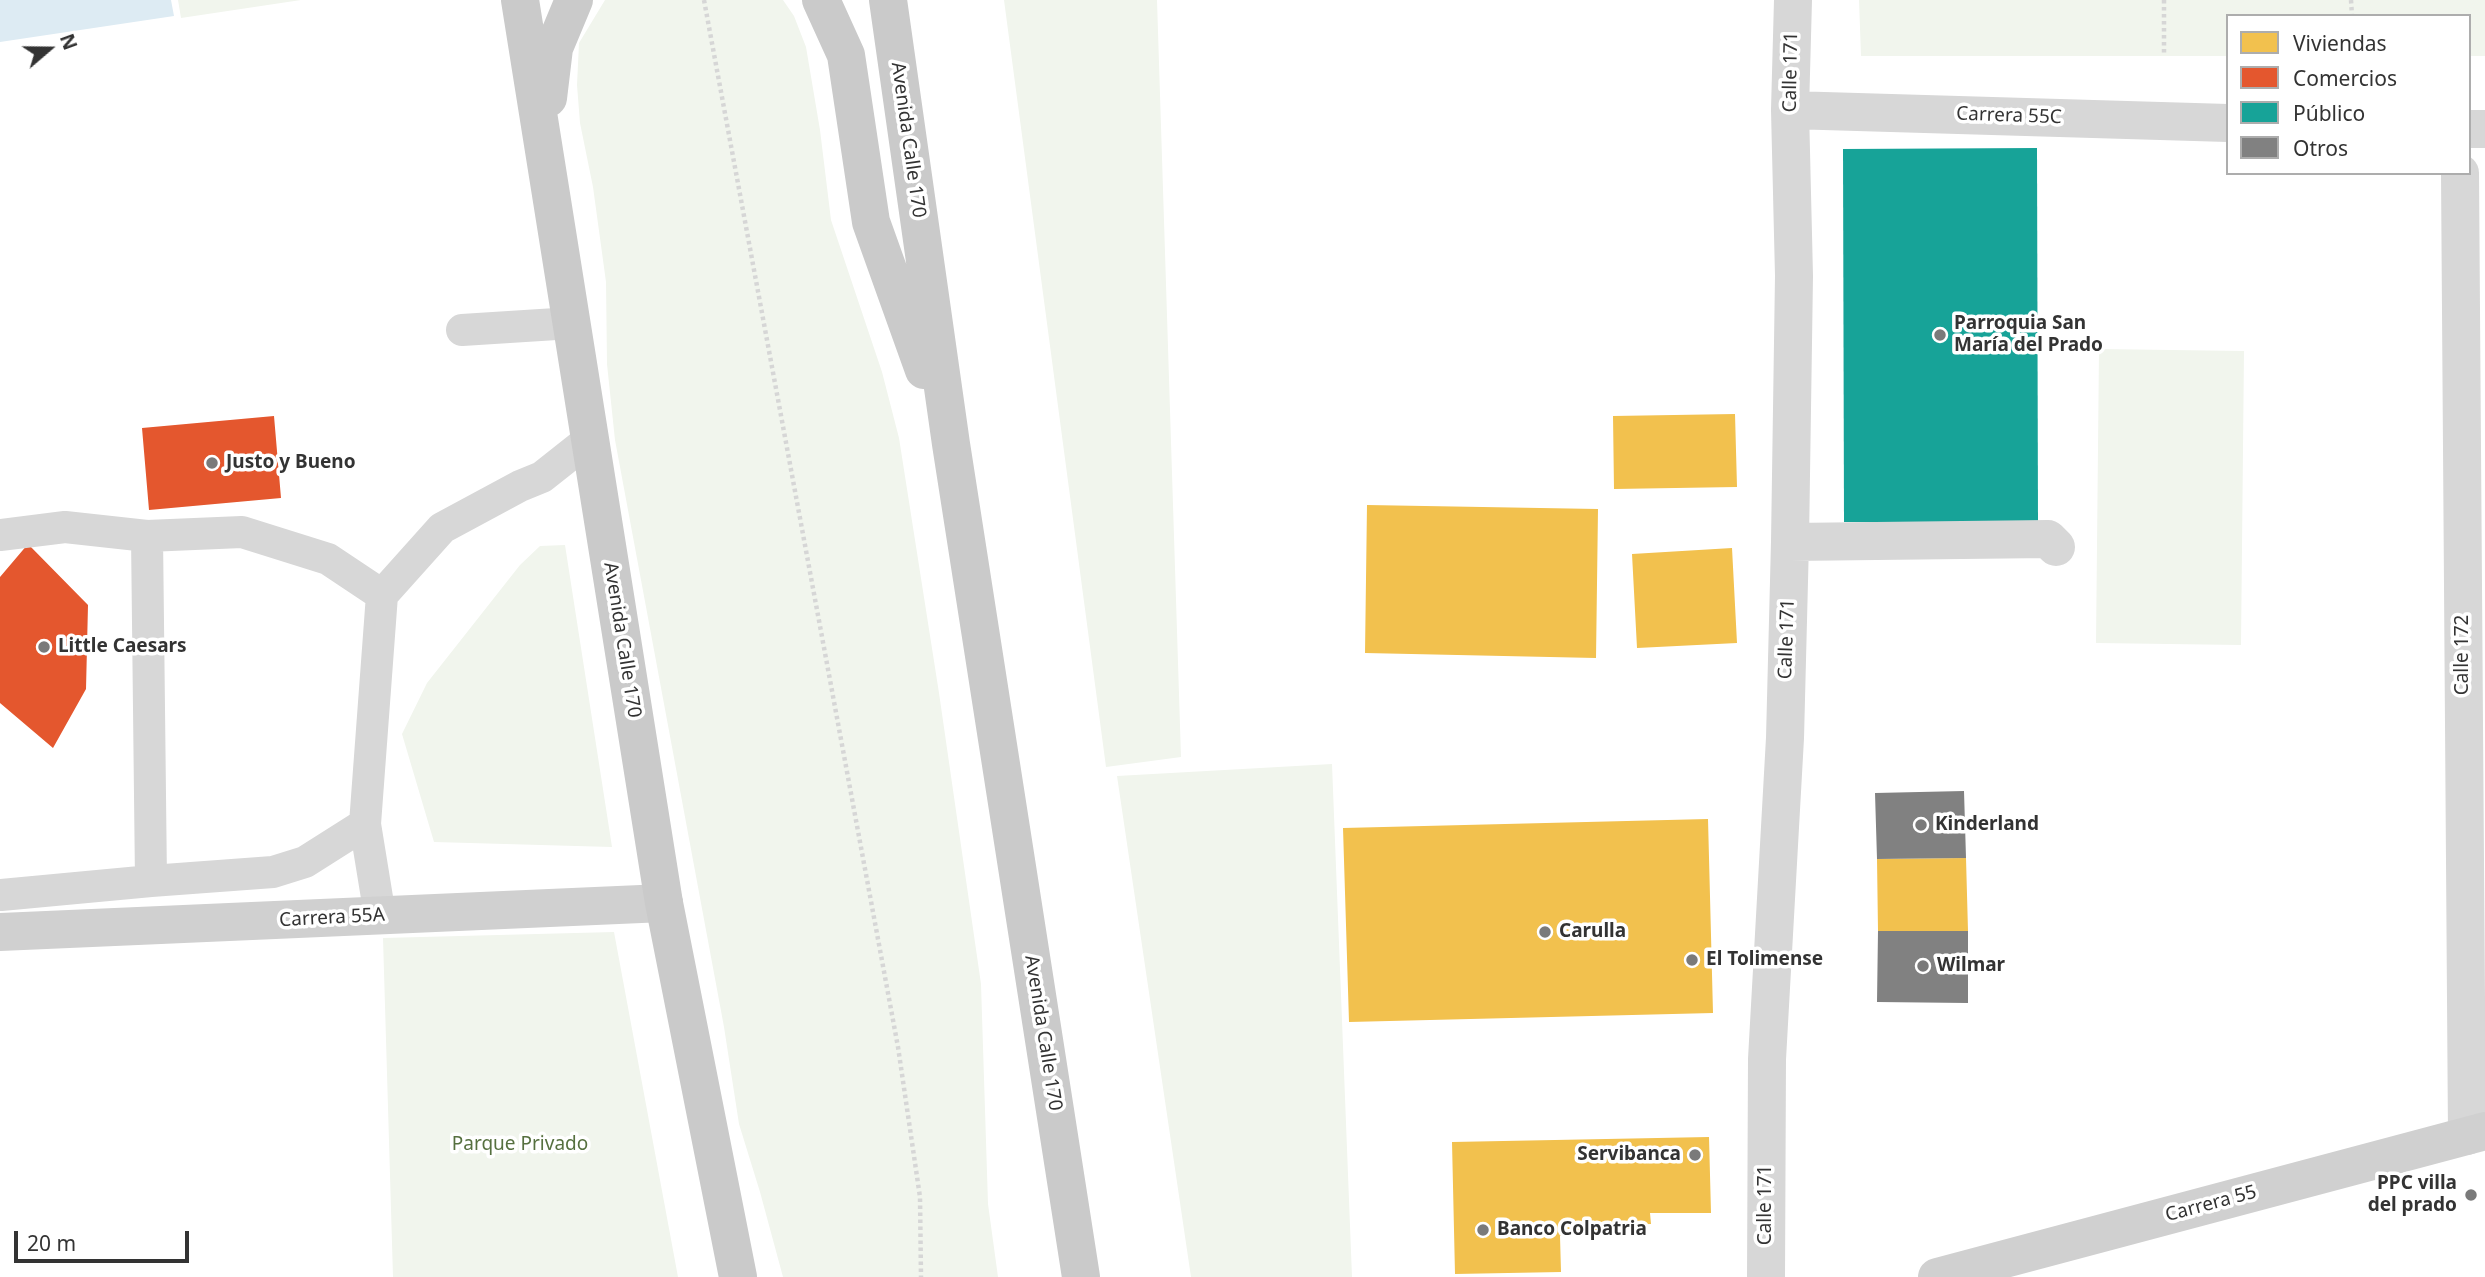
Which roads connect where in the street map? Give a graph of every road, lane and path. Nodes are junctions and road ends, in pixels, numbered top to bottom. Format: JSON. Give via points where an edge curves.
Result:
{"nodes":[{"id":1,"x":520,"y":0,"type":"edge"},
{"id":2,"x":574,"y":0,"type":"edge"},
{"id":3,"x":704,"y":0,"type":"edge"},
{"id":4,"x":821,"y":0,"type":"edge"},
{"id":5,"x":888,"y":0,"type":"edge"},
{"id":6,"x":1793,"y":0,"type":"edge"},
{"id":7,"x":2164,"y":0,"type":"edge"},
{"id":8,"x":2164,"y":56,"type":"dead end"},
{"id":9,"x":1790,"y":110,"type":"junction"},
{"id":10,"x":2226,"y":123,"type":"edge"},
{"id":11,"x":543,"y":142,"type":"junction"},
{"id":12,"x":2460,"y":175,"type":"edge"},
{"id":13,"x":572,"y":323,"type":"junction"},
{"id":14,"x":462,"y":330,"type":"dead end"},
{"id":15,"x":590,"y":439,"type":"junction"},
{"id":16,"x":951,"y":444,"type":"junction"},
{"id":17,"x":0,"y":535,"type":"edge"},
{"id":18,"x":147,"y":537,"type":"junction"},
{"id":19,"x":1790,"y":542,"type":"junction"},
{"id":20,"x":2056,"y":547,"type":"dead end"},
{"id":21,"x":382,"y":595,"type":"junction"},
{"id":22,"x":365,"y":824,"type":"junction"},
{"id":23,"x":151,"y":881,"type":"junction"},
{"id":24,"x":664,"y":903,"type":"junction"},
{"id":25,"x":1,"y":914,"type":"edge"},
{"id":26,"x":380,"y":916,"type":"junction"},
{"id":27,"x":2476,"y":1134,"type":"edge"},
{"id":28,"x":714,"y":1152,"type":"junction"},
{"id":29,"x":1075,"y":1240,"type":"junction"},
{"id":30,"x":738,"y":1277,"type":"edge"},
{"id":31,"x":751,"y":1277,"type":"edge"},
{"id":32,"x":922,"y":1277,"type":"edge"},
{"id":33,"x":1070,"y":1277,"type":"edge"},
{"id":34,"x":1081,"y":1277,"type":"edge"},
{"id":35,"x":1766,"y":1277,"type":"edge"},
{"id":36,"x":1937,"y":1277,"type":"edge"}],
"edges":[{"from":1,"to":11,"type":"main road","name":"Avenida Calle 170"},
{"from":2,"to":11,"type":"main road","via":[[554,48]]},
{"from":3,"to":32,"type":"path","via":[[898,1047],[920,1197]]},
{"from":4,"to":16,"type":"main road","via":[[846,55],[871,222]]},
{"from":5,"to":16,"type":"main road","name":"Avenida Calle 170"},
{"from":6,"to":9,"type":"street","name":"Calle 171"},
{"from":7,"to":8,"type":"path"},
{"from":9,"to":10,"type":"street","name":"Carrera 55C"},
{"from":9,"to":19,"type":"street","name":"Calle 171","via":[[1794,276]]},
{"from":11,"to":13,"type":"main road","name":"Avenida Calle 170"},
{"from":12,"to":27,"type":"street","name":"Calle 172"},
{"from":13,"to":14,"type":"lane"},
{"from":13,"to":15,"type":"main road","name":"Avenida Calle 170"},
{"from":15,"to":21,"type":"lane","via":[[542,477],[442,528]]},
{"from":15,"to":24,"type":"main road","name":"Avenida Calle 170"},
{"from":16,"to":29,"type":"main road","name":"Avenida Calle 170"},
{"from":17,"to":18,"type":"lane","via":[[65,527]]},
{"from":18,"to":21,"type":"lane","via":[[242,532],[328,559]]},
{"from":18,"to":23,"type":"lane"},
{"from":19,"to":20,"type":"street","via":[[2048,539]]},
{"from":19,"to":35,"type":"street","name":"Calle 171","via":[[1785,738],[1767,1059]]},
{"from":21,"to":22,"type":"lane"},
{"from":22,"to":23,"type":"lane","via":[[306,862],[273,872]]},
{"from":22,"to":26,"type":"lane"},
{"from":23,"to":25,"type":"lane"},
{"from":24,"to":26,"type":"street","name":"Carrera 55A"},
{"from":24,"to":28,"type":"main road","name":"Avenida Calle 170"},
{"from":25,"to":26,"type":"street","name":"Carrera 55A"},
{"from":27,"to":36,"type":"street","name":"Carrera 55"},
{"from":28,"to":30,"type":"main road","name":"Avenida Calle 170"},
{"from":28,"to":31,"type":"main road"},
{"from":29,"to":33,"type":"main road"},
{"from":29,"to":34,"type":"main road","name":"Avenida Calle 170"}]}
